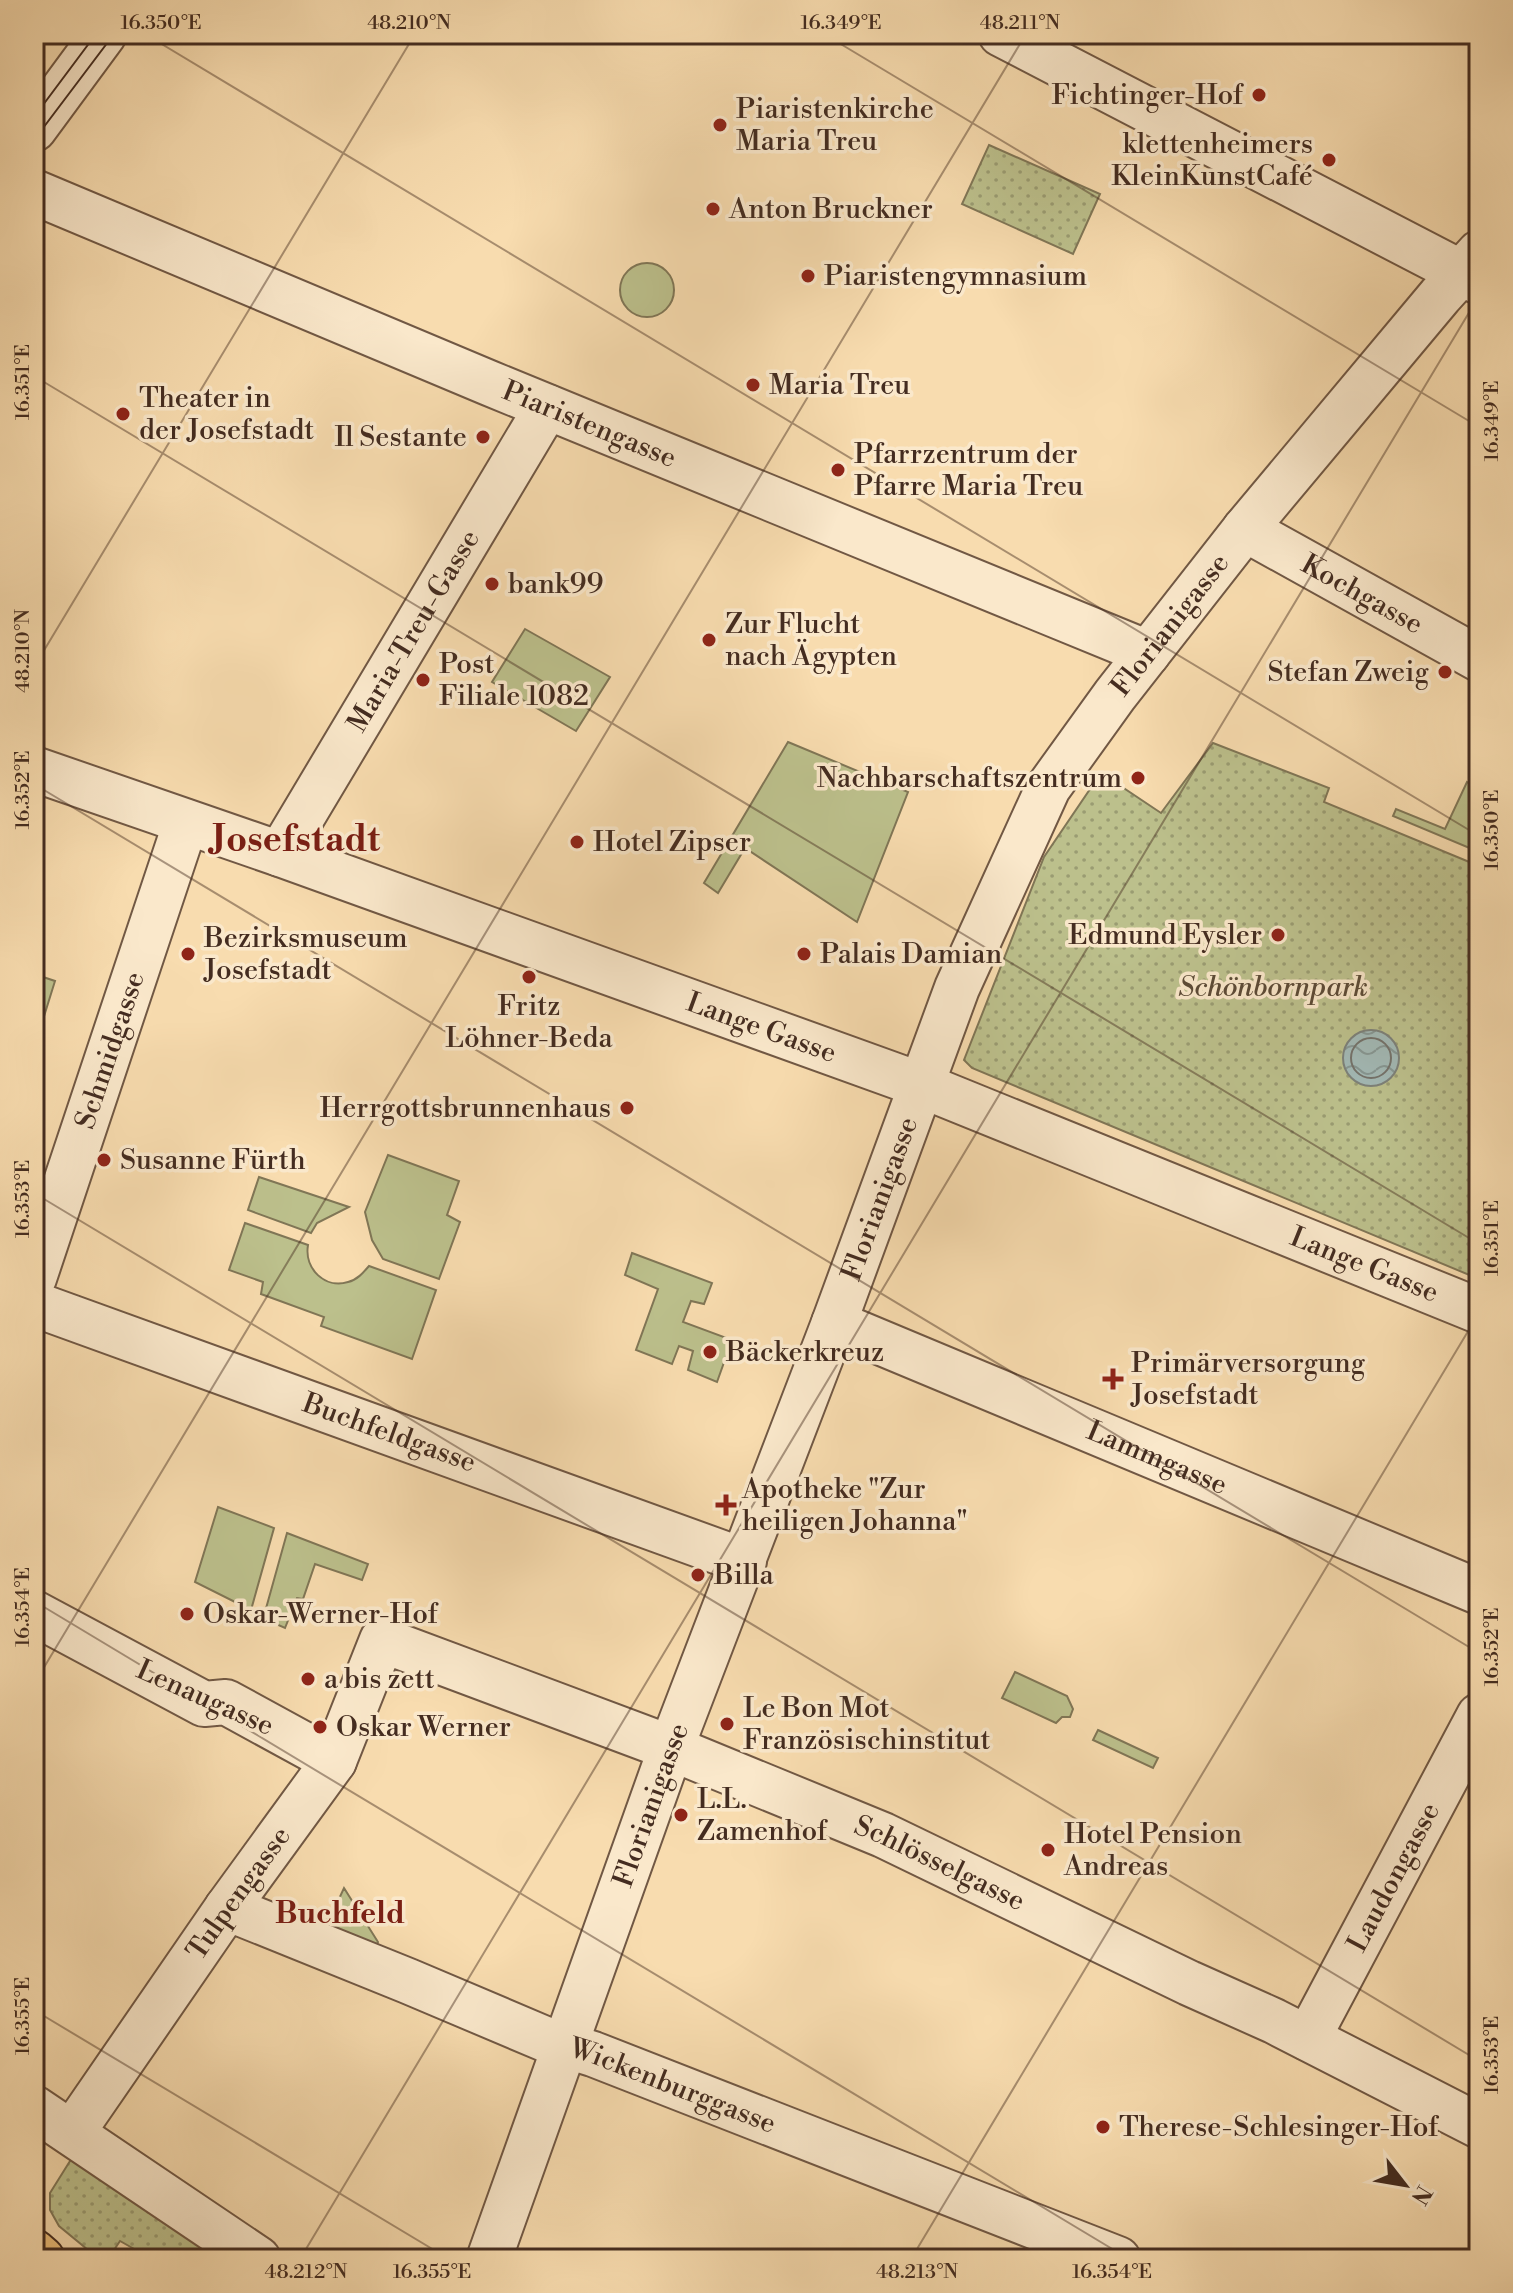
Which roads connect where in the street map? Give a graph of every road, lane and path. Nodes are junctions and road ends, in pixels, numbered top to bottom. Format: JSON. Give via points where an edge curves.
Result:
{"nodes":[{"id":1,"x":104,"y":34,"type":"edge"},
{"id":2,"x":1001,"y":34,"type":"edge"},
{"id":3,"x":34,"y":129,"type":"edge"},
{"id":4,"x":34,"y":192,"type":"edge"},
{"id":5,"x":1473,"y":270,"type":"edge"},
{"id":6,"x":547,"y":407,"type":"junction"},
{"id":7,"x":1245,"y":529,"type":"junction"},
{"id":8,"x":1148,"y":653,"type":"junction"},
{"id":9,"x":1479,"y":659,"type":"edge"},
{"id":10,"x":34,"y":769,"type":"edge"},
{"id":11,"x":186,"y":822,"type":"junction"},
{"id":12,"x":280,"y":854,"type":"junction"},
{"id":13,"x":921,"y":1085,"type":"junction"},
{"id":14,"x":34,"y":1278,"type":"edge"},
{"id":15,"x":34,"y":1304,"type":"edge"},
{"id":16,"x":1479,"y":1311,"type":"edge"},
{"id":17,"x":834,"y":1323,"type":"junction"},
{"id":18,"x":744,"y":1561,"type":"junction"},
{"id":19,"x":1479,"y":1592,"type":"edge"},
{"id":20,"x":34,"y":1613,"type":"edge"},
{"id":21,"x":382,"y":1640,"type":"joint"},
{"id":22,"x":1479,"y":1716,"type":"edge"},
{"id":23,"x":671,"y":1748,"type":"junction"},
{"id":24,"x":334,"y":1761,"type":"junction"},
{"id":25,"x":227,"y":1908,"type":"junction"},
{"id":26,"x":1308,"y":2038,"type":"junction"},
{"id":27,"x":564,"y":2045,"type":"junction"},
{"id":28,"x":34,"y":2108,"type":"edge"},
{"id":29,"x":1479,"y":2126,"type":"edge"},
{"id":30,"x":72,"y":2133,"type":"junction"},
{"id":31,"x":34,"y":2252,"type":"edge"},
{"id":32,"x":42,"y":2259,"type":"edge"},
{"id":33,"x":258,"y":2259,"type":"edge"},
{"id":34,"x":489,"y":2259,"type":"edge"},
{"id":35,"x":1118,"y":2259,"type":"edge"}],
"edges":[{"from":1,"to":3,"type":"street"},
{"from":2,"to":5,"type":"street"},
{"from":4,"to":6,"type":"street","name":"Piaristengasse"},
{"from":5,"to":7,"type":"street","name":"Florianigasse"},
{"from":6,"to":8,"type":"street","name":"Piaristengasse"},
{"from":6,"to":12,"type":"street","name":"Maria-Treu-Gasse"},
{"from":7,"to":8,"type":"street","name":"Florianigasse"},
{"from":7,"to":9,"type":"street","name":"Kochgasse"},
{"from":8,"to":13,"type":"street","name":"Florianigasse","via":[[1048,788],[957,988]]},
{"from":10,"to":11,"type":"street","name":"Lange Gasse"},
{"from":11,"to":12,"type":"street","name":"Lange Gasse"},
{"from":11,"to":14,"type":"street","name":"Schmidgasse"},
{"from":12,"to":13,"type":"street","name":"Lange Gasse"},
{"from":13,"to":16,"type":"street","name":"Lange Gasse"},
{"from":13,"to":17,"type":"street","name":"Florianigasse"},
{"from":15,"to":18,"type":"street","name":"Buchfeldgasse"},
{"from":17,"to":18,"type":"street","name":"Florianigasse"},
{"from":17,"to":19,"type":"street","name":"Lammgasse"},
{"from":18,"to":23,"type":"street","name":"Florianigasse"},
{"from":20,"to":24,"type":"street","name":"Lenaugasse","via":[[204,1704],[226,1702]]},
{"from":21,"to":23,"type":"street","name":"Schlösselgasse"},
{"from":21,"to":24,"type":"street","name":"Tulpengasse"},
{"from":22,"to":26,"type":"street","name":"Laudongasse"},
{"from":23,"to":26,"type":"street","name":"Schlösselgasse","via":[[883,1835]]},
{"from":23,"to":27,"type":"street","name":"Florianigasse"},
{"from":24,"to":25,"type":"street","name":"Tulpengasse"},
{"from":25,"to":27,"type":"street","name":"Wickenburggasse"},
{"from":25,"to":30,"type":"street","name":"Tulpengasse"},
{"from":26,"to":29,"type":"street","name":"Schlösselgasse"},
{"from":27,"to":34,"type":"street","name":"Florianigasse"},
{"from":27,"to":35,"type":"street","name":"Wickenburggasse"},
{"from":28,"to":30,"type":"street"},
{"from":30,"to":33,"type":"street"},
{"from":31,"to":32,"type":"main road"}]}
